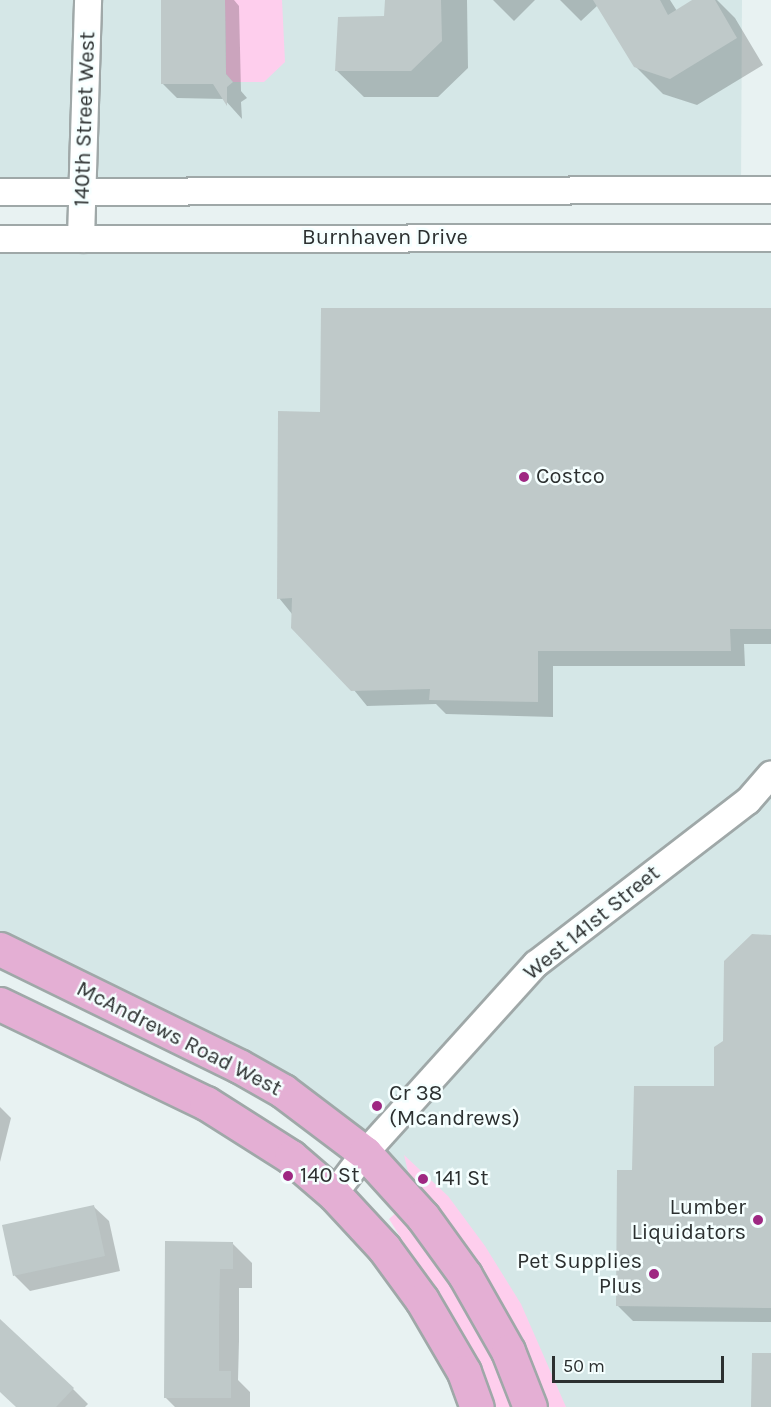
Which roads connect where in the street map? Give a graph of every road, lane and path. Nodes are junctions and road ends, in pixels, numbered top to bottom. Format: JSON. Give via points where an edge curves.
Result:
{"nodes":[{"id":1,"x":88,"y":0,"type":"edge"},
{"id":2,"x":771,"y":190,"type":"edge"},
{"id":3,"x":0,"y":192,"type":"edge"},
{"id":4,"x":84,"y":192,"type":"junction"},
{"id":5,"x":81,"y":238,"type":"junction"},
{"id":6,"x":771,"y":238,"type":"edge"},
{"id":7,"x":0,"y":239,"type":"edge"},
{"id":8,"x":771,"y":775,"type":"edge"},
{"id":9,"x":0,"y":949,"type":"edge"},
{"id":10,"x":0,"y":1004,"type":"edge"},
{"id":11,"x":365,"y":1154,"type":"junction"},
{"id":12,"x":334,"y":1194,"type":"junction"},
{"id":13,"x":477,"y":1407,"type":"edge"},
{"id":14,"x":530,"y":1407,"type":"edge"}],
"edges":[{"from":1,"to":4,"type":"street","name":"140th Street West"},
{"from":2,"to":4,"type":"street"},
{"from":3,"to":4,"type":"street"},
{"from":4,"to":5,"type":"street","name":"140th Street West"},
{"from":5,"to":6,"type":"street","name":"Burnhaven Drive"},
{"from":5,"to":7,"type":"street","name":"Burnhaven Drive"},
{"from":8,"to":11,"type":"street","name":"West 141st Street","via":[[748,801],[536,964]]},
{"from":9,"to":11,"type":"main road","name":"McAndrews Road West","via":[[239,1066],[283,1091]]},
{"from":10,"to":12,"type":"main road","name":"McAndrews Road West","via":[[206,1103],[291,1157]]},
{"from":11,"to":12,"type":"street","name":"West 141st Street"},
{"from":11,"to":14,"type":"main road","name":"McAndrews Road West","via":[[423,1217],[465,1275],[508,1351]]},
{"from":12,"to":13,"type":"main road","name":"McAndrews Road West","via":[[384,1248],[422,1300],[464,1372]]}]}
